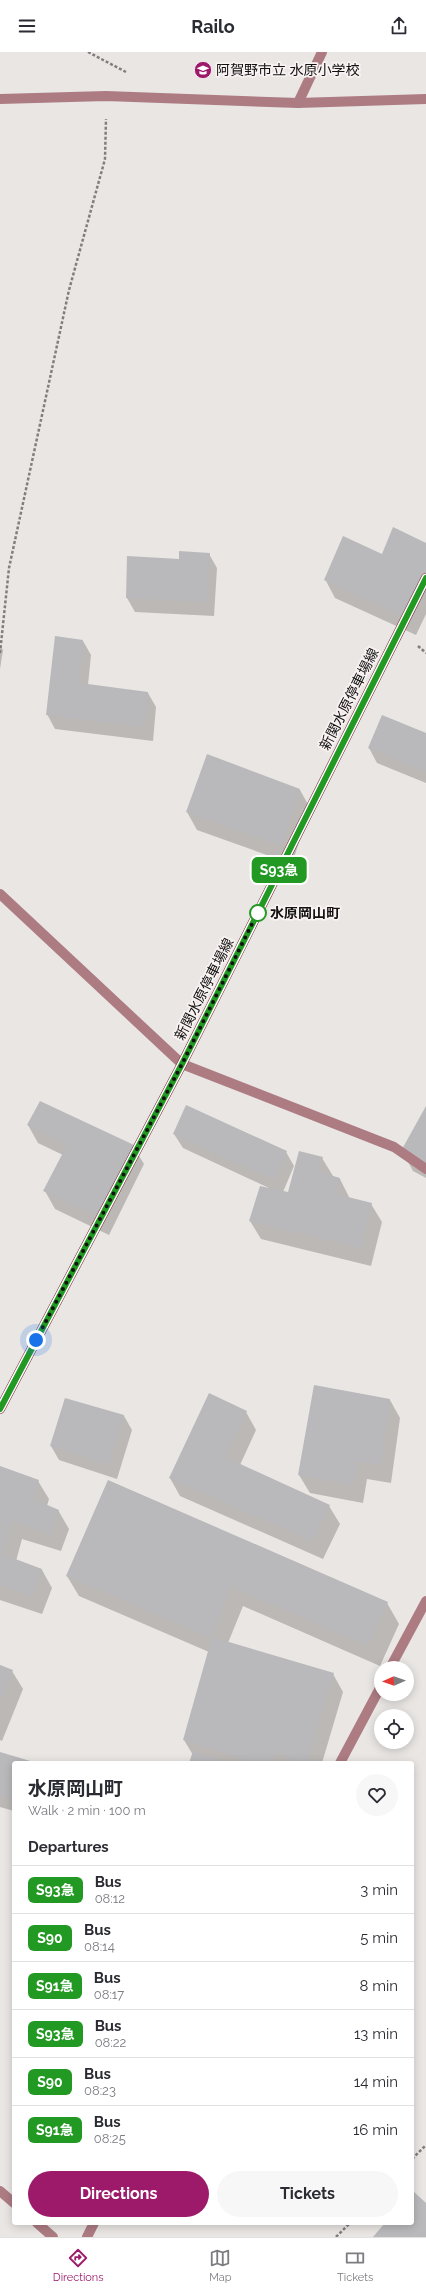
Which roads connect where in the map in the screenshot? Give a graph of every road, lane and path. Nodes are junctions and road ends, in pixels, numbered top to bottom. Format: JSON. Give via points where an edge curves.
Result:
{"nodes":[{"id":1,"x":322,"y":52,"type":"edge"},
{"id":2,"x":106,"y":96,"type":"junction"},
{"id":3,"x":0,"y":99,"type":"edge"},
{"id":4,"x":426,"y":99,"type":"edge"},
{"id":5,"x":298,"y":103,"type":"junction"},
{"id":6,"x":426,"y":578,"type":"edge"},
{"id":7,"x":423,"y":592,"type":"edge"},
{"id":8,"x":0,"y":653,"type":"edge"},
{"id":9,"x":0,"y":894,"type":"edge"},
{"id":10,"x":182,"y":1064,"type":"junction"},
{"id":11,"x":426,"y":1168,"type":"edge"},
{"id":12,"x":0,"y":1409,"type":"edge"},
{"id":13,"x":426,"y":1601,"type":"edge"},
{"id":14,"x":394,"y":1661,"type":"edge"},
{"id":15,"x":374,"y":1699,"type":"edge"},
{"id":16,"x":341,"y":1761,"type":"edge"},
{"id":17,"x":426,"y":2145,"type":"edge"},
{"id":18,"x":414,"y":2157,"type":"edge"},
{"id":19,"x":0,"y":2191,"type":"edge"},
{"id":20,"x":12,"y":2201,"type":"edge"},
{"id":21,"x":39,"y":2225,"type":"edge"},
{"id":22,"x":93,"y":2225,"type":"edge"},
{"id":23,"x":348,"y":2225,"type":"edge"},
{"id":24,"x":53,"y":2237,"type":"edge"},
{"id":25,"x":87,"y":2237,"type":"edge"},
{"id":26,"x":336,"y":2237,"type":"edge"}],
"edges":[{"from":1,"to":5,"type":"street"},
{"from":2,"to":3,"type":"street"},
{"from":2,"to":5,"type":"street"},
{"from":2,"to":8,"type":"path","via":[[105,158],[69,290],[11,561]]},
{"from":4,"to":5,"type":"street"},
{"from":6,"to":7,"type":"main road","name":"新関水原停車場線"},
{"from":7,"to":10,"type":"main road","name":"新関水原停車場線"},
{"from":9,"to":10,"type":"street"},
{"from":10,"to":11,"type":"street","via":[[394,1147]]},
{"from":10,"to":12,"type":"main road","name":"新関水原停車場線"},
{"from":13,"to":14,"type":"street"},
{"from":15,"to":16,"type":"street"},
{"from":17,"to":18,"type":"path"},
{"from":19,"to":20,"type":"street"},
{"from":21,"to":24,"type":"street"},
{"from":22,"to":25,"type":"street"},
{"from":23,"to":26,"type":"path"}]}
